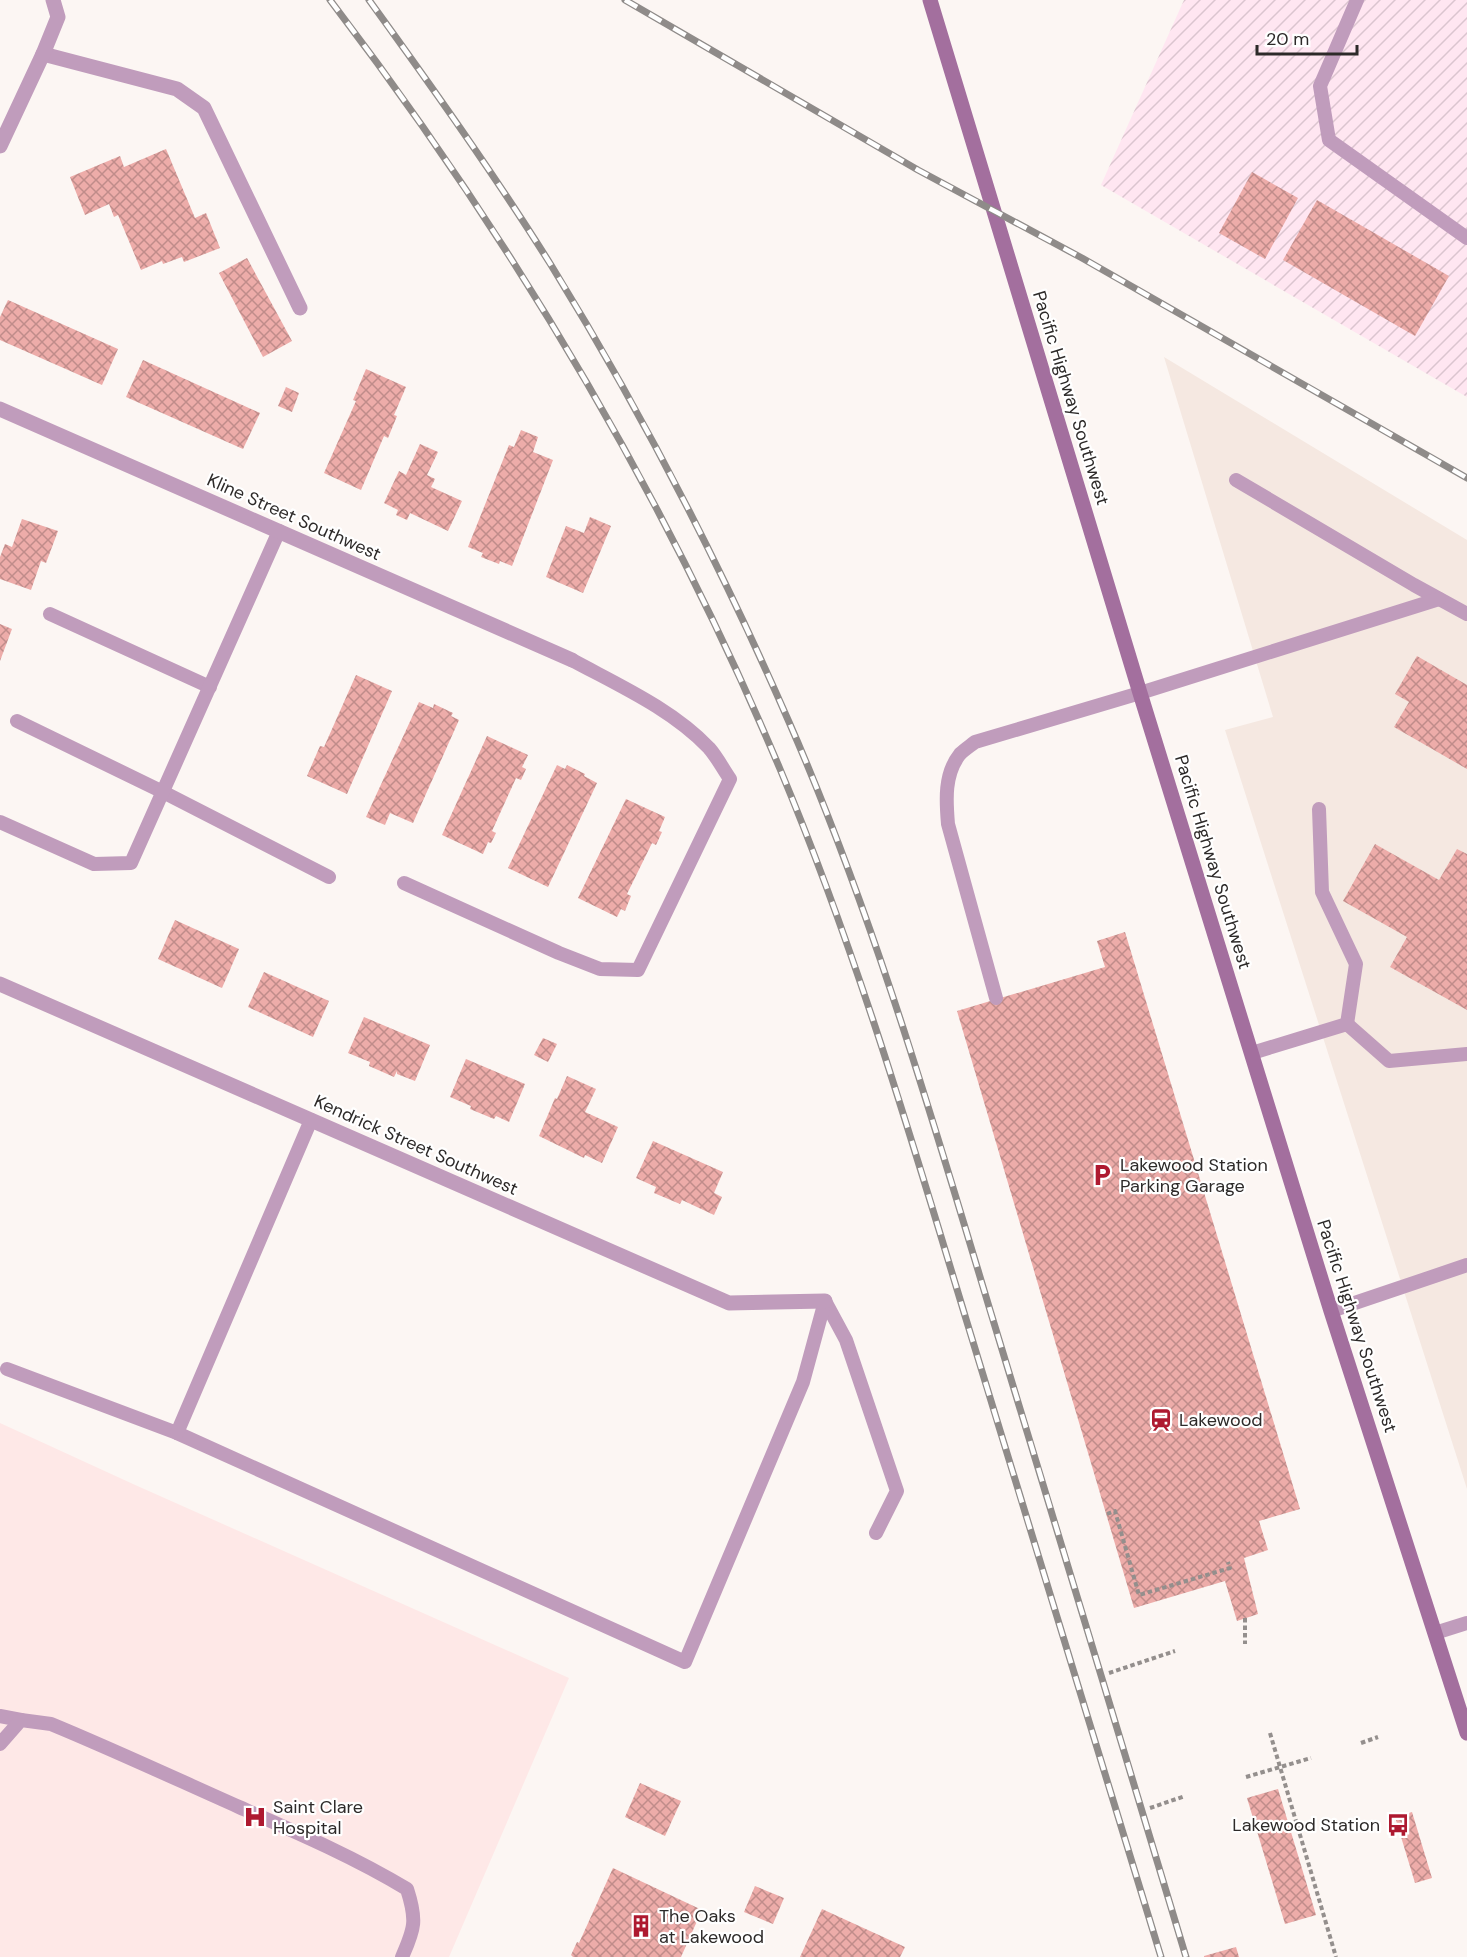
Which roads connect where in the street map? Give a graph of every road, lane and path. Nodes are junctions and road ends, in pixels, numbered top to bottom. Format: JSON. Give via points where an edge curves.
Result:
{"nodes":[{"id":1,"x":53,"y":0,"type":"edge"},
{"id":2,"x":930,"y":0,"type":"edge"},
{"id":3,"x":1357,"y":0,"type":"edge"},
{"id":4,"x":43,"y":54,"type":"junction"},
{"id":5,"x":0,"y":146,"type":"edge"},
{"id":6,"x":1467,"y":238,"type":"edge"},
{"id":7,"x":300,"y":308,"type":"dead end"},
{"id":8,"x":0,"y":409,"type":"edge"},
{"id":9,"x":1236,"y":480,"type":"dead end"},
{"id":10,"x":279,"y":531,"type":"junction"},
{"id":11,"x":1439,"y":598,"type":"junction"},
{"id":12,"x":50,"y":614,"type":"dead end"},
{"id":13,"x":1467,"y":614,"type":"edge"},
{"id":14,"x":572,"y":660,"type":"joint"},
{"id":15,"x":210,"y":687,"type":"junction"},
{"id":16,"x":1140,"y":693,"type":"junction"},
{"id":17,"x":17,"y":721,"type":"dead end"},
{"id":18,"x":163,"y":792,"type":"junction"},
{"id":19,"x":1319,"y":809,"type":"dead end"},
{"id":20,"x":0,"y":822,"type":"edge"},
{"id":21,"x":329,"y":877,"type":"dead end"},
{"id":22,"x":404,"y":883,"type":"dead end"},
{"id":23,"x":0,"y":984,"type":"edge"},
{"id":24,"x":996,"y":998,"type":"dead end"},
{"id":25,"x":1347,"y":1024,"type":"junction"},
{"id":26,"x":1252,"y":1053,"type":"junction"},
{"id":27,"x":1467,"y":1054,"type":"edge"},
{"id":28,"x":311,"y":1120,"type":"junction"},
{"id":29,"x":1467,"y":1264,"type":"edge"},
{"id":30,"x":825,"y":1301,"type":"junction"},
{"id":31,"x":1331,"y":1311,"type":"junction"},
{"id":32,"x":7,"y":1369,"type":"dead end"},
{"id":33,"x":177,"y":1433,"type":"junction"},
{"id":34,"x":1107,"y":1514,"type":"dead end"},
{"id":35,"x":876,"y":1533,"type":"dead end"},
{"id":36,"x":1228,"y":1562,"type":"dead end"},
{"id":37,"x":1245,"y":1618,"type":"dead end"},
{"id":38,"x":1467,"y":1623,"type":"edge"},
{"id":39,"x":1435,"y":1633,"type":"junction"},
{"id":40,"x":1245,"y":1644,"type":"dead end"},
{"id":41,"x":1175,"y":1651,"type":"dead end"},
{"id":42,"x":1109,"y":1673,"type":"dead end"},
{"id":43,"x":0,"y":1716,"type":"edge"},
{"id":44,"x":21,"y":1720,"type":"junction"},
{"id":45,"x":1270,"y":1733,"type":"dead end"},
{"id":46,"x":1467,"y":1733,"type":"edge"},
{"id":47,"x":1378,"y":1737,"type":"dead end"},
{"id":48,"x":1360,"y":1743,"type":"dead end"},
{"id":49,"x":0,"y":1744,"type":"edge"},
{"id":50,"x":1311,"y":1758,"type":"dead end"},
{"id":51,"x":1280,"y":1766,"type":"junction"},
{"id":52,"x":1246,"y":1777,"type":"dead end"},
{"id":53,"x":1185,"y":1796,"type":"dead end"},
{"id":54,"x":1150,"y":1808,"type":"dead end"},
{"id":55,"x":402,"y":1957,"type":"edge"},
{"id":56,"x":1336,"y":1957,"type":"edge"}],
"edges":[{"from":1,"to":4,"type":"street","via":[[58,17]]},
{"from":2,"to":16,"type":"main road","name":"Pacific Highway Southwest"},
{"from":3,"to":6,"type":"lane","via":[[1320,86],[1329,140]]},
{"from":4,"to":5,"type":"street"},
{"from":4,"to":7,"type":"street","via":[[177,89],[204,108]]},
{"from":8,"to":10,"type":"street","name":"Kline Street Southwest"},
{"from":9,"to":11,"type":"lane"},
{"from":10,"to":14,"type":"street","name":"Kline Street Southwest"},
{"from":10,"to":15,"type":"lane"},
{"from":11,"to":13,"type":"lane"},
{"from":11,"to":16,"type":"lane"},
{"from":12,"to":15,"type":"lane"},
{"from":14,"to":22,"type":"lane","via":[[680,723],[710,749],[730,779],[638,970],[600,969]]},
{"from":15,"to":18,"type":"lane"},
{"from":16,"to":24,"type":"lane","via":[[975,742],[960,754],[951,771],[945,799],[948,824]]},
{"from":16,"to":26,"type":"main road","name":"Pacific Highway Southwest"},
{"from":17,"to":18,"type":"lane"},
{"from":18,"to":20,"type":"lane","via":[[132,863],[94,864]]},
{"from":18,"to":21,"type":"lane"},
{"from":19,"to":25,"type":"lane","via":[[1322,892],[1356,964]]},
{"from":23,"to":28,"type":"street","name":"Kendrick Street Southwest"},
{"from":25,"to":26,"type":"lane"},
{"from":25,"to":27,"type":"lane","via":[[1389,1061]]},
{"from":26,"to":31,"type":"main road","name":"Pacific Highway Southwest"},
{"from":28,"to":30,"type":"street","name":"Kendrick Street Southwest","via":[[729,1303]]},
{"from":28,"to":33,"type":"lane"},
{"from":29,"to":31,"type":"lane"},
{"from":30,"to":33,"type":"lane","via":[[802,1382],[685,1662]]},
{"from":30,"to":35,"type":"lane","via":[[846,1340],[897,1491]]},
{"from":31,"to":39,"type":"main road","name":"Pacific Highway Southwest"},
{"from":32,"to":33,"type":"lane"},
{"from":34,"to":36,"type":"path","via":[[1115,1511],[1139,1595],[1230,1568]]},
{"from":37,"to":40,"type":"path"},
{"from":38,"to":39,"type":"lane"},
{"from":39,"to":46,"type":"main road","name":"Pacific Highway Southwest"},
{"from":41,"to":42,"type":"path"},
{"from":43,"to":44,"type":"lane"},
{"from":44,"to":49,"type":"lane"},
{"from":44,"to":55,"type":"lane","via":[[51,1724],[89,1740],[348,1857],[407,1889],[414,1910],[413,1933]]},
{"from":45,"to":51,"type":"path"},
{"from":47,"to":48,"type":"path"},
{"from":50,"to":51,"type":"path"},
{"from":51,"to":52,"type":"path"},
{"from":51,"to":56,"type":"path"},
{"from":53,"to":54,"type":"path"}]}
